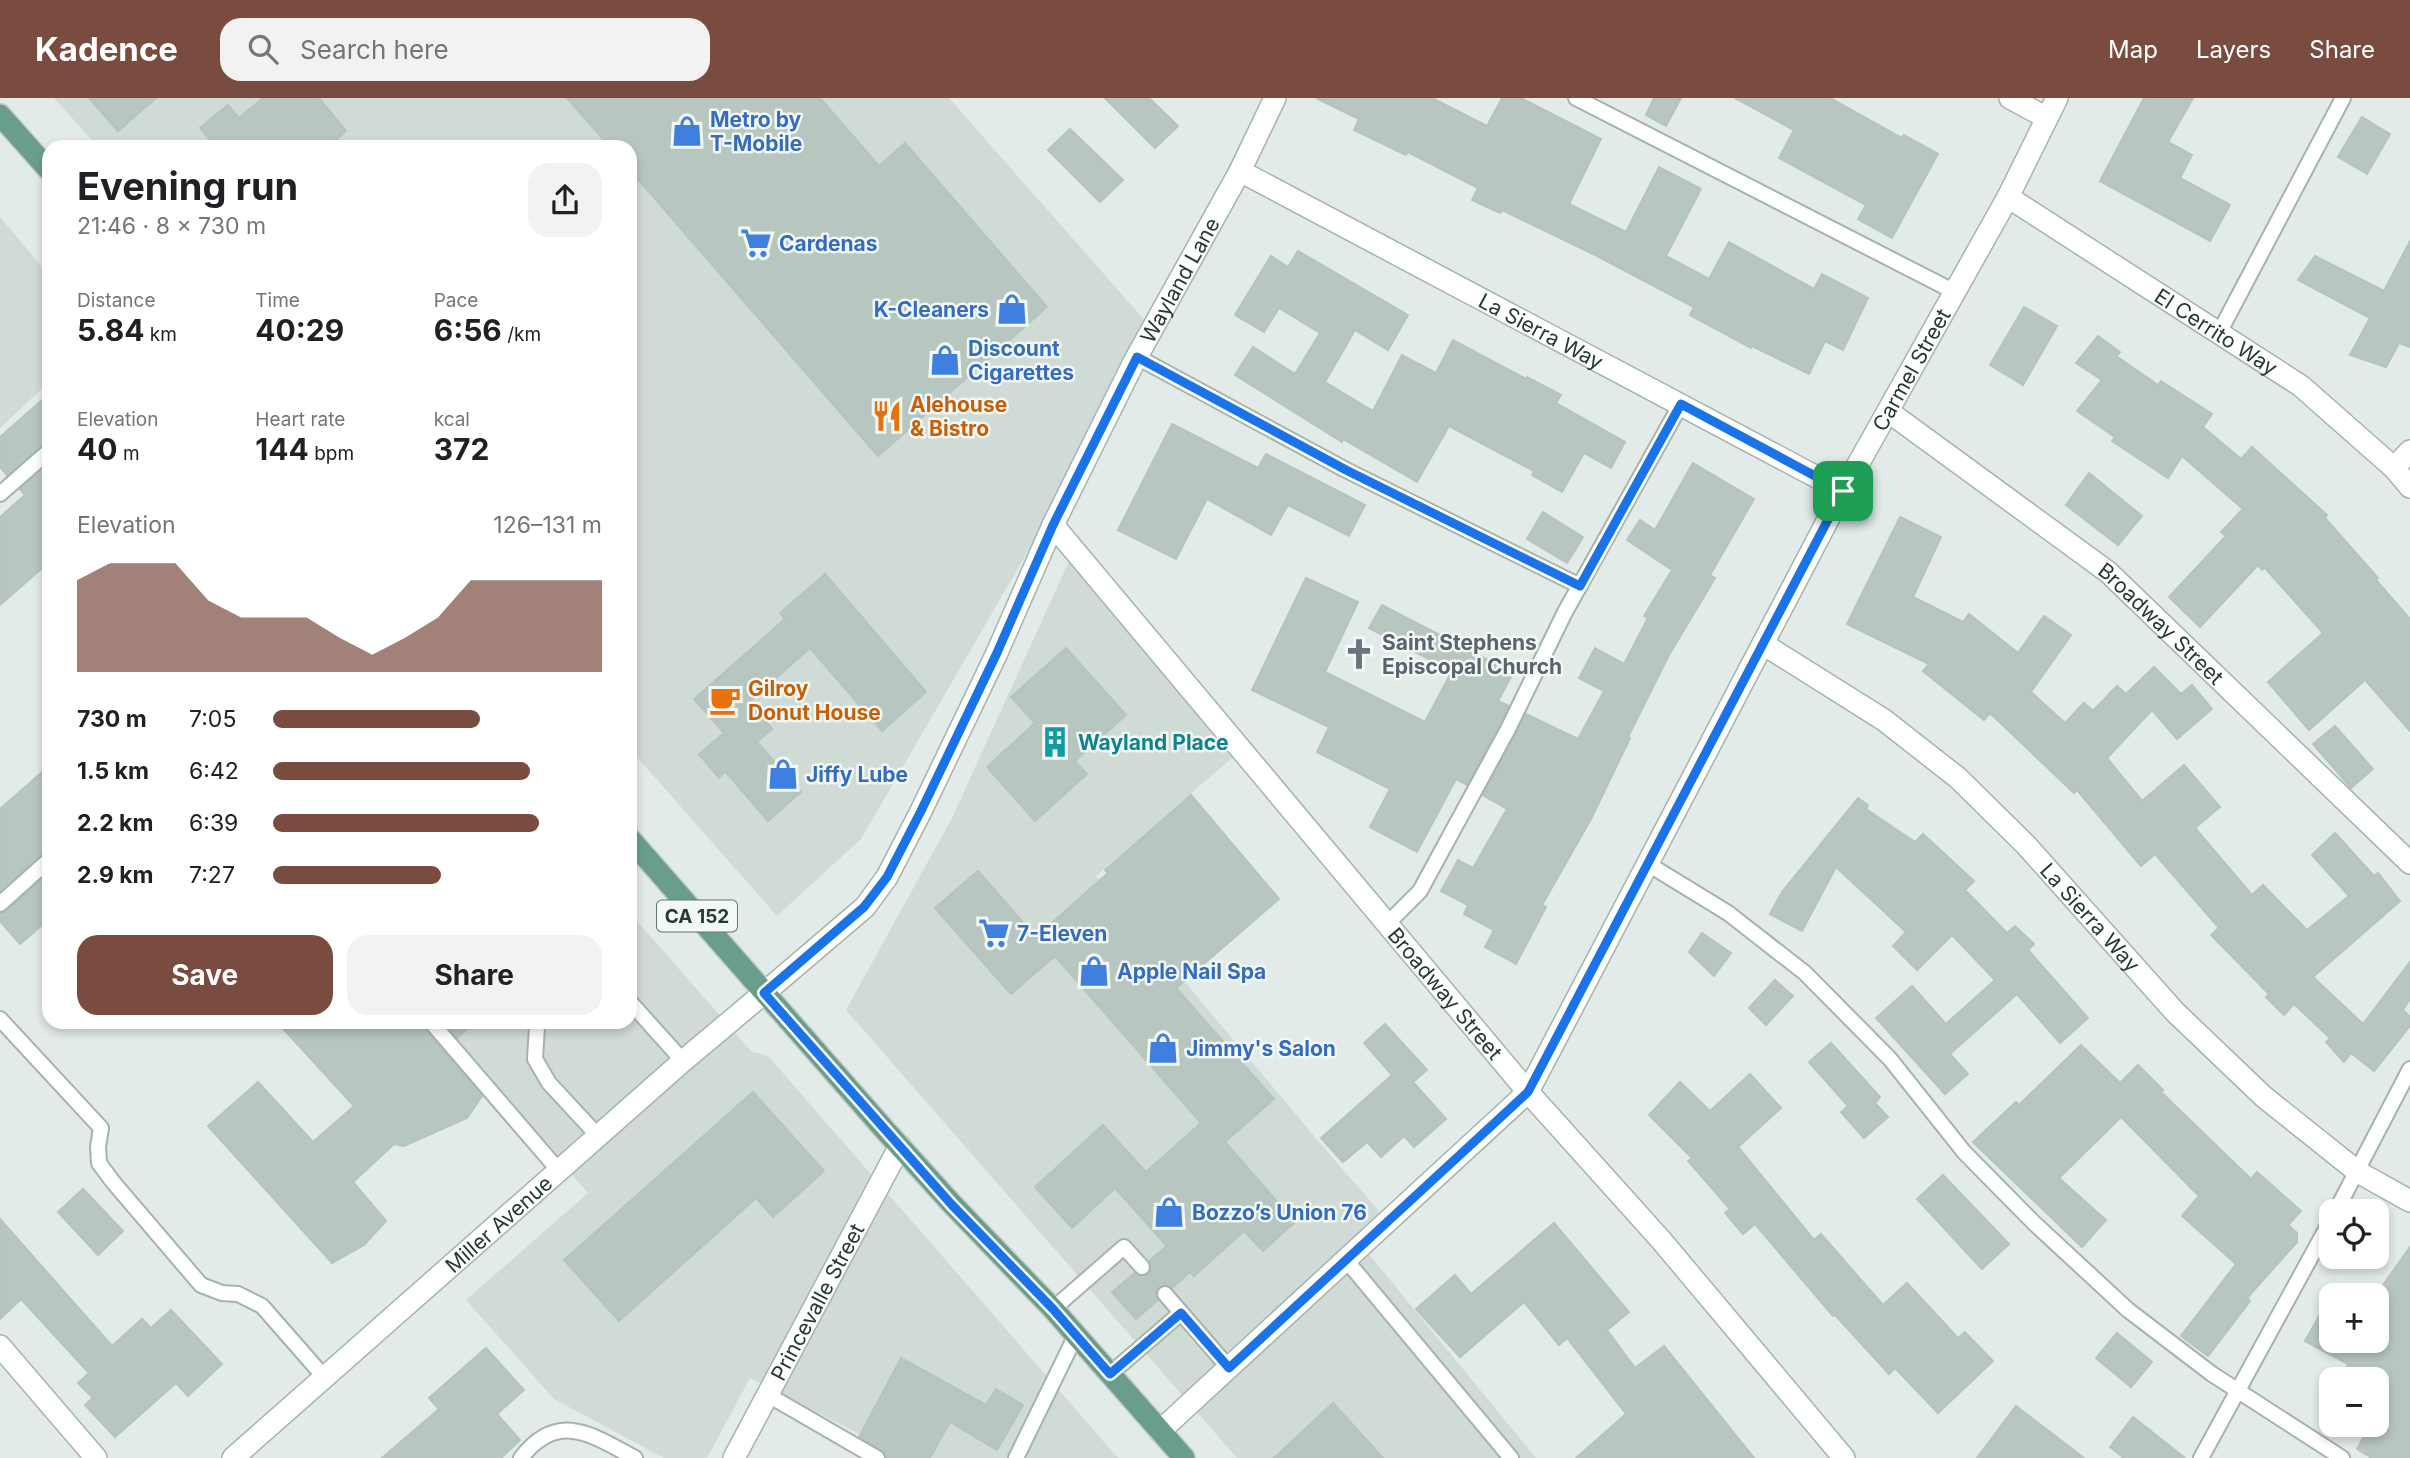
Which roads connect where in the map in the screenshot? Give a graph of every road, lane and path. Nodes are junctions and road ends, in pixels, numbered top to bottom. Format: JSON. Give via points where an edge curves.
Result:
{"nodes":[{"id":1,"x":1275,"y":98,"type":"edge"},
{"id":2,"x":1576,"y":98,"type":"edge"},
{"id":3,"x":2010,"y":98,"type":"edge"},
{"id":4,"x":2057,"y":98,"type":"edge"},
{"id":5,"x":2343,"y":98,"type":"edge"},
{"id":6,"x":0,"y":115,"type":"edge"},
{"id":7,"x":2047,"y":118,"type":"junction"},
{"id":8,"x":42,"y":162,"type":"edge"},
{"id":9,"x":1240,"y":170,"type":"junction"},
{"id":10,"x":2008,"y":197,"type":"junction"},
{"id":11,"x":1955,"y":292,"type":"junction"},
{"id":12,"x":2219,"y":333,"type":"junction"},
{"id":13,"x":1137,"y":357,"type":"junction"},
{"id":14,"x":1681,"y":404,"type":"junction"},
{"id":15,"x":1889,"y":412,"type":"junction"},
{"id":16,"x":2410,"y":450,"type":"edge"},
{"id":17,"x":42,"y":457,"type":"edge"},
{"id":18,"x":2394,"y":468,"type":"junction"},
{"id":19,"x":2410,"y":487,"type":"edge"},
{"id":20,"x":1843,"y":491,"type":"junction"},
{"id":21,"x":0,"y":494,"type":"edge"},
{"id":22,"x":1053,"y":525,"type":"junction"},
{"id":23,"x":1580,"y":586,"type":"junction"},
{"id":24,"x":1763,"y":644,"type":"junction"},
{"id":25,"x":637,"y":847,"type":"edge"},
{"id":26,"x":2410,"y":863,"type":"edge"},
{"id":27,"x":1648,"y":864,"type":"junction"},
{"id":28,"x":42,"y":866,"type":"edge"},
{"id":29,"x":0,"y":904,"type":"edge"},
{"id":30,"x":1387,"y":924,"type":"junction"},
{"id":31,"x":764,"y":993,"type":"junction"},
{"id":32,"x":637,"y":1010,"type":"edge"},
{"id":33,"x":0,"y":1019,"type":"edge"},
{"id":34,"x":437,"y":1029,"type":"edge"},
{"id":35,"x":537,"y":1029,"type":"edge"},
{"id":36,"x":683,"y":1061,"type":"junction"},
{"id":37,"x":2410,"y":1069,"type":"edge"},
{"id":38,"x":1528,"y":1092,"type":"junction"},
{"id":39,"x":598,"y":1137,"type":"junction"},
{"id":40,"x":900,"y":1146,"type":"junction"},
{"id":41,"x":559,"y":1172,"type":"junction"},
{"id":42,"x":2358,"y":1172,"type":"junction"},
{"id":43,"x":2343,"y":1199,"type":"edge"},
{"id":44,"x":2410,"y":1201,"type":"edge"},
{"id":45,"x":2319,"y":1242,"type":"edge"},
{"id":46,"x":1346,"y":1260,"type":"junction"},
{"id":47,"x":1142,"y":1267,"type":"dead end"},
{"id":48,"x":1165,"y":1294,"type":"dead end"},
{"id":49,"x":1053,"y":1309,"type":"junction"},
{"id":50,"x":1181,"y":1313,"type":"junction"},
{"id":51,"x":1076,"y":1335,"type":"junction"},
{"id":52,"x":0,"y":1346,"type":"edge"},
{"id":53,"x":1229,"y":1368,"type":"junction"},
{"id":54,"x":1110,"y":1374,"type":"junction"},
{"id":55,"x":325,"y":1378,"type":"junction"},
{"id":56,"x":2238,"y":1391,"type":"junction"},
{"id":57,"x":768,"y":1395,"type":"junction"},
{"id":58,"x":1160,"y":1431,"type":"junction"},
{"id":59,"x":96,"y":1458,"type":"edge"},
{"id":60,"x":233,"y":1458,"type":"edge"},
{"id":61,"x":521,"y":1458,"type":"edge"},
{"id":62,"x":635,"y":1458,"type":"edge"},
{"id":63,"x":734,"y":1458,"type":"edge"},
{"id":64,"x":877,"y":1458,"type":"edge"},
{"id":65,"x":1016,"y":1458,"type":"edge"},
{"id":66,"x":1184,"y":1458,"type":"edge"},
{"id":67,"x":1511,"y":1458,"type":"edge"},
{"id":68,"x":1844,"y":1458,"type":"edge"},
{"id":69,"x":2201,"y":1458,"type":"edge"},
{"id":70,"x":2342,"y":1458,"type":"edge"}],
"edges":[{"from":1,"to":9,"type":"street","name":"Wayland Lane"},
{"from":2,"to":11,"type":"lane"},
{"from":3,"to":7,"type":"street"},
{"from":4,"to":7,"type":"street","name":"Carmel Street"},
{"from":5,"to":12,"type":"lane"},
{"from":6,"to":8,"type":"main road"},
{"from":7,"to":10,"type":"street","name":"Carmel Street"},
{"from":9,"to":13,"type":"street","name":"Wayland Lane"},
{"from":9,"to":14,"type":"street","name":"La Sierra Way"},
{"from":10,"to":11,"type":"street","name":"Carmel Street"},
{"from":10,"to":12,"type":"street","name":"El Cerrito Way"},
{"from":11,"to":15,"type":"street","name":"Carmel Street"},
{"from":12,"to":18,"type":"street","name":"El Cerrito Way","via":[[2301,386]]},
{"from":13,"to":22,"type":"street","name":"Wayland Lane"},
{"from":13,"to":23,"type":"lane","via":[[1346,470]]},
{"from":14,"to":20,"type":"street","name":"La Sierra Way"},
{"from":14,"to":23,"type":"lane"},
{"from":15,"to":20,"type":"street","name":"Carmel Street"},
{"from":15,"to":26,"type":"street","name":"Broadway Street","via":[[2108,572]]},
{"from":16,"to":18,"type":"street"},
{"from":17,"to":21,"type":"lane"},
{"from":18,"to":19,"type":"street","name":"El Cerrito Way"},
{"from":20,"to":24,"type":"street","name":"Carmel Street"},
{"from":22,"to":30,"type":"street","name":"Broadway Street"},
{"from":22,"to":31,"type":"street","name":"Wayland Lane","via":[[996,655],[887,877],[864,907]]},
{"from":23,"to":30,"type":"lane","via":[[1420,891]]},
{"from":24,"to":27,"type":"street","name":"Carmel Street"},
{"from":24,"to":42,"type":"street","name":"La Sierra Way","via":[[1884,720],[1958,778],[2026,845],[2175,1012],[2264,1097]]},
{"from":25,"to":31,"type":"main road","number":"CA 152"},
{"from":27,"to":38,"type":"street","name":"Carmel Street"},
{"from":27,"to":56,"type":"lane","via":[[1728,913],[1805,973],[1890,1059],[1964,1152],[2034,1223],[2128,1310]]},
{"from":28,"to":29,"type":"lane"},
{"from":30,"to":38,"type":"street","name":"Broadway Street"},
{"from":31,"to":36,"type":"street","name":"Miller Avenue"},
{"from":31,"to":40,"type":"main road","number":"CA 152"},
{"from":32,"to":36,"type":"lane"},
{"from":33,"to":55,"type":"lane","via":[[101,1128],[99,1163],[201,1284],[262,1306]]},
{"from":34,"to":41,"type":"lane"},
{"from":35,"to":39,"type":"lane","via":[[535,1059],[549,1083]]},
{"from":36,"to":39,"type":"street","name":"Miller Avenue"},
{"from":37,"to":42,"type":"lane"},
{"from":38,"to":46,"type":"street","name":"Carmel Street"},
{"from":38,"to":68,"type":"street","name":"Broadway Street","via":[[1661,1240]]},
{"from":39,"to":41,"type":"street","name":"Miller Avenue"},
{"from":40,"to":49,"type":"main road","number":"CA 152"},
{"from":40,"to":57,"type":"street","name":"Princevalle Street"},
{"from":41,"to":55,"type":"street","name":"Miller Avenue"},
{"from":42,"to":43,"type":"lane"},
{"from":42,"to":44,"type":"street","name":"La Sierra Way"},
{"from":45,"to":56,"type":"lane"},
{"from":46,"to":53,"type":"street","name":"Carmel Street"},
{"from":46,"to":67,"type":"lane"},
{"from":47,"to":49,"type":"lane","via":[[1124,1247]]},
{"from":48,"to":50,"type":"lane"},
{"from":49,"to":51,"type":"main road","number":"CA 152"},
{"from":50,"to":53,"type":"lane"},
{"from":50,"to":54,"type":"lane"},
{"from":51,"to":54,"type":"main road","number":"CA 152"},
{"from":51,"to":65,"type":"lane"},
{"from":52,"to":59,"type":"street"},
{"from":53,"to":58,"type":"street","name":"Carmel Street"},
{"from":54,"to":58,"type":"main road","number":"CA 152"},
{"from":55,"to":60,"type":"street","name":"Miller Avenue"},
{"from":56,"to":69,"type":"lane"},
{"from":56,"to":70,"type":"lane"},
{"from":57,"to":63,"type":"street","name":"Princevalle Street"},
{"from":57,"to":64,"type":"lane"},
{"from":58,"to":66,"type":"main road","number":"CA 152"},
{"from":61,"to":62,"type":"lane","via":[[532,1443],[562,1429],[590,1434]]}]}
